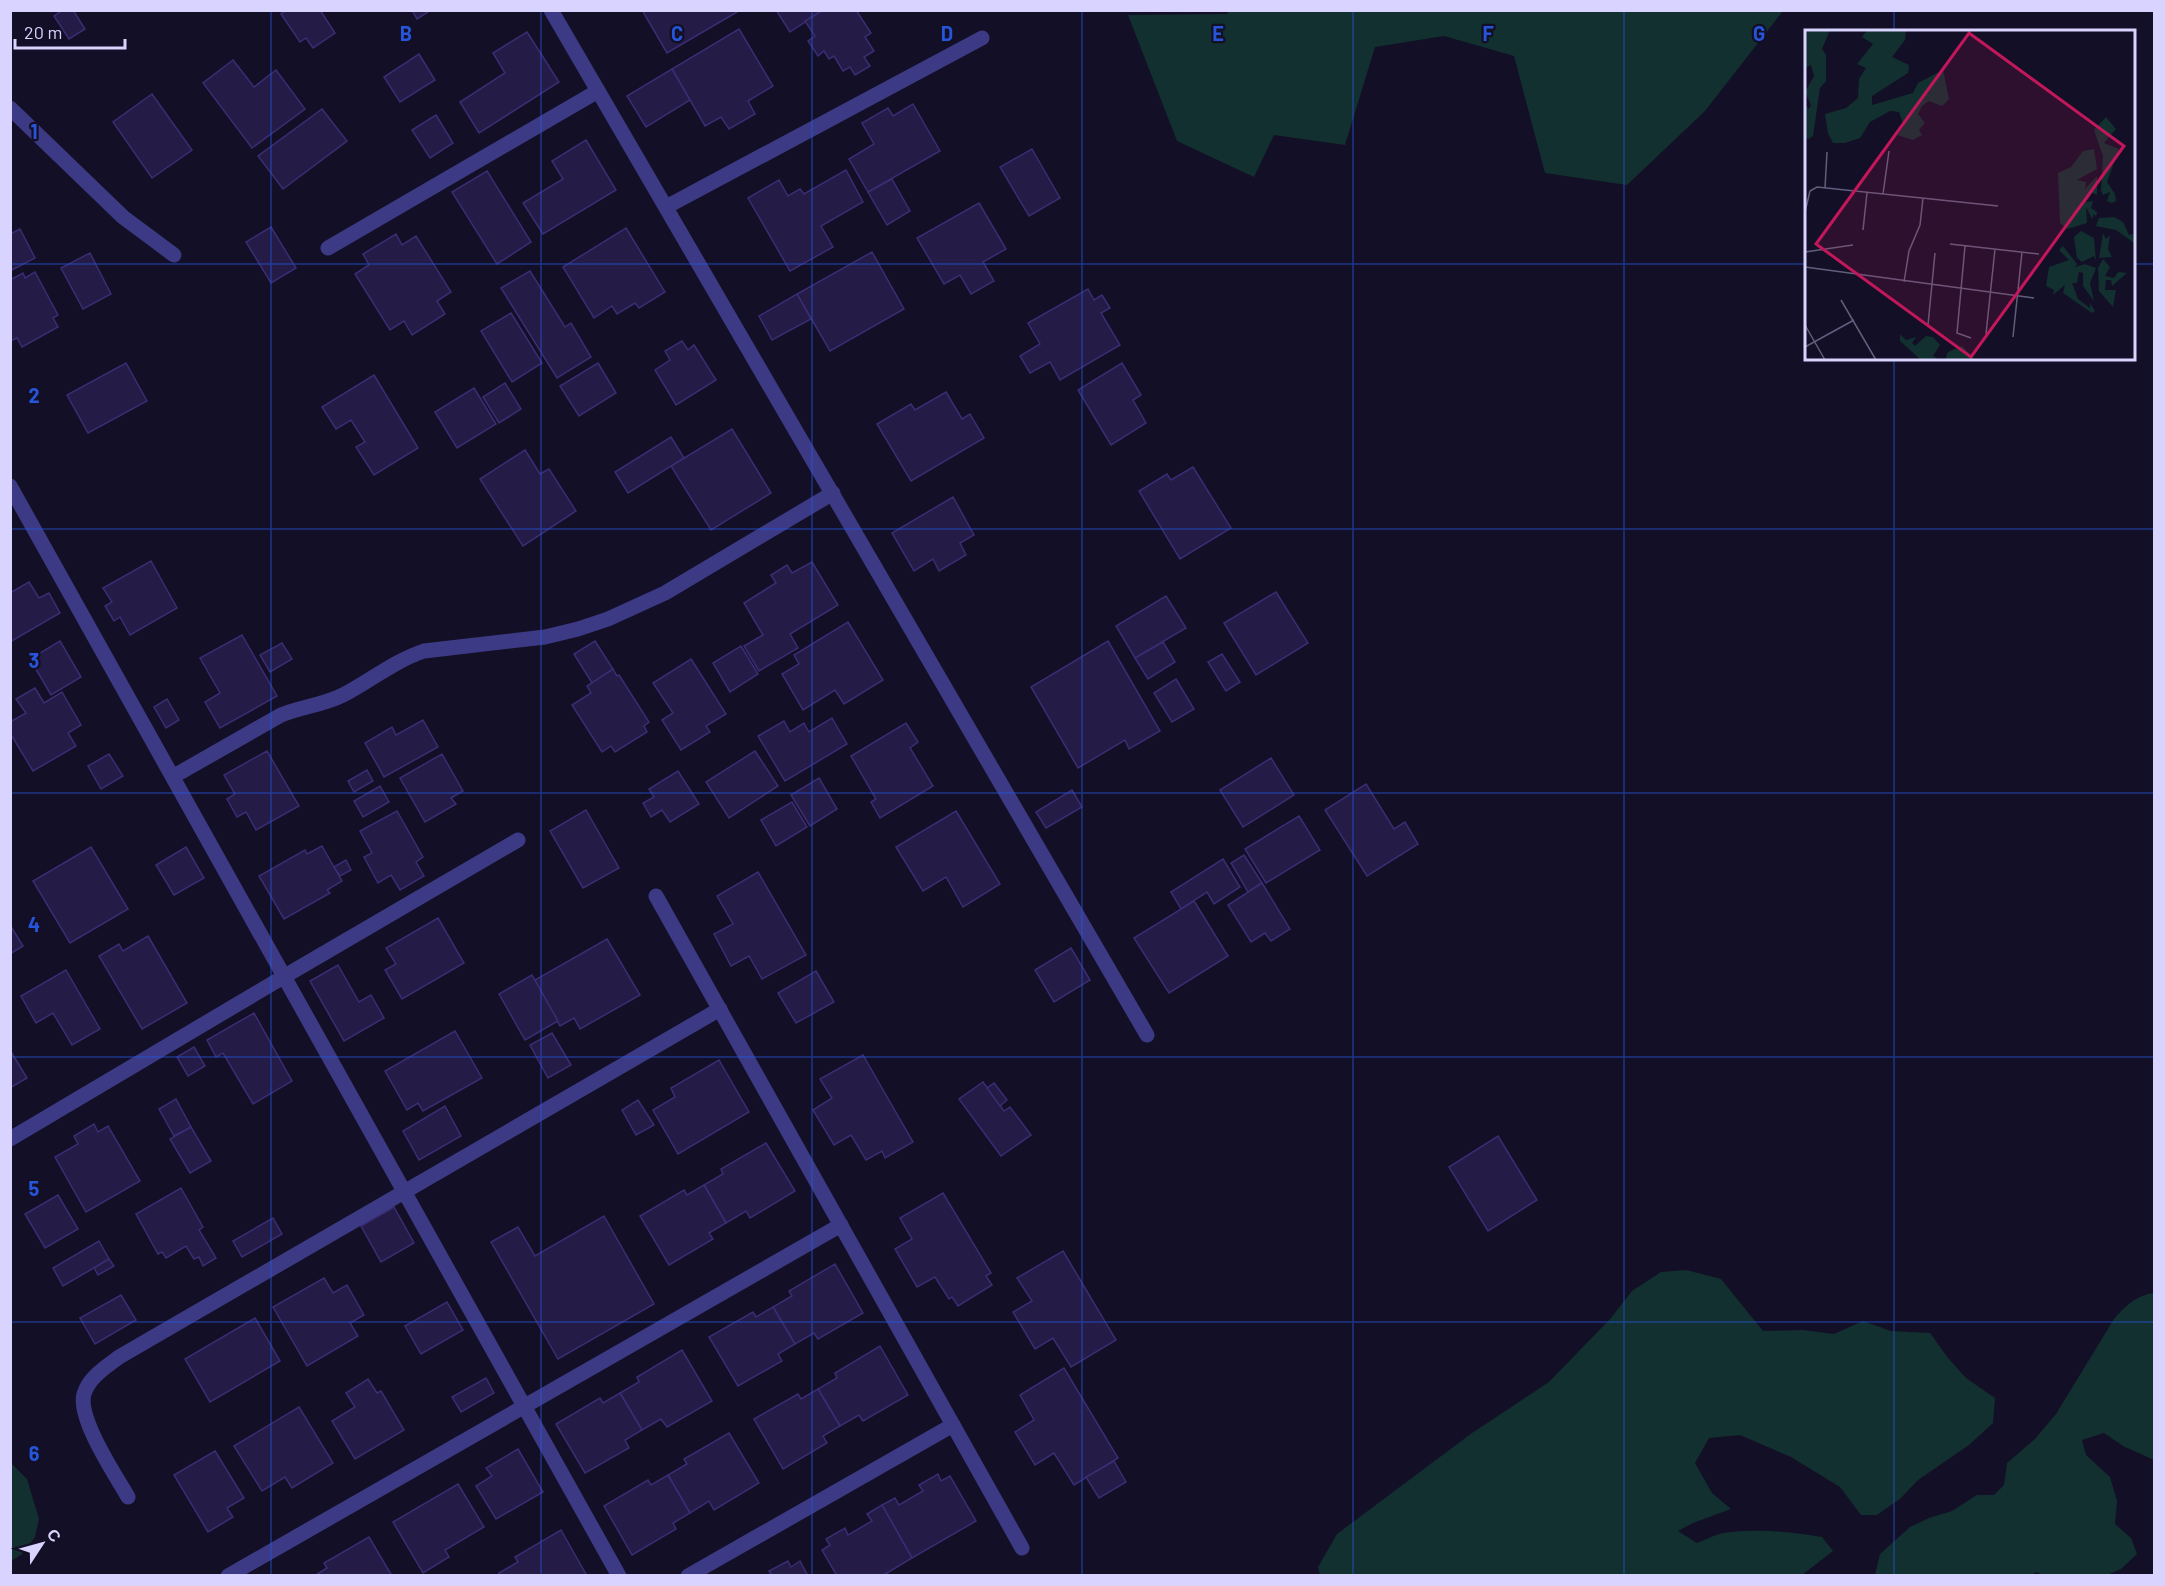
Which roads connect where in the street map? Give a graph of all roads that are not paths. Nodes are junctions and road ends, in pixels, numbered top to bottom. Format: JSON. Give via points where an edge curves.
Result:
{"nodes":[{"id":1,"x":551,"y":10,"type":"edge"},
{"id":2,"x":981,"y":38,"type":"dead end"},
{"id":3,"x":598,"y":91,"type":"junction"},
{"id":4,"x":10,"y":108,"type":"edge"},
{"id":5,"x":666,"y":207,"type":"junction"},
{"id":6,"x":328,"y":249,"type":"dead end"},
{"id":7,"x":174,"y":255,"type":"dead end"},
{"id":8,"x":10,"y":486,"type":"edge"},
{"id":9,"x":833,"y":493,"type":"junction"},
{"id":10,"x":174,"y":776,"type":"junction"},
{"id":11,"x":518,"y":840,"type":"dead end"},
{"id":12,"x":656,"y":896,"type":"dead end"},
{"id":13,"x":285,"y":975,"type":"junction"},
{"id":14,"x":720,"y":1009,"type":"junction"},
{"id":15,"x":1147,"y":1035,"type":"dead end"},
{"id":16,"x":10,"y":1139,"type":"edge"},
{"id":17,"x":405,"y":1191,"type":"junction"},
{"id":18,"x":840,"y":1225,"type":"junction"},
{"id":19,"x":525,"y":1405,"type":"junction"},
{"id":20,"x":953,"y":1425,"type":"junction"},
{"id":21,"x":128,"y":1497,"type":"dead end"},
{"id":22,"x":1022,"y":1548,"type":"dead end"},
{"id":23,"x":228,"y":1575,"type":"edge"},
{"id":24,"x":619,"y":1575,"type":"edge"},
{"id":25,"x":688,"y":1575,"type":"edge"}],
"edges":[{"from":1,"to":3,"type":"street"},
{"from":2,"to":5,"type":"street"},
{"from":3,"to":5,"type":"street"},
{"from":3,"to":6,"type":"street"},
{"from":4,"to":7,"type":"street","via":[[123,217]]},
{"from":5,"to":9,"type":"street"},
{"from":8,"to":10,"type":"street"},
{"from":9,"to":10,"type":"street","via":[[635,608],[578,629],[424,651],[407,657],[342,696],[281,715]]},
{"from":9,"to":15,"type":"street"},
{"from":10,"to":13,"type":"street"},
{"from":11,"to":13,"type":"street"},
{"from":12,"to":14,"type":"street"},
{"from":13,"to":16,"type":"street"},
{"from":13,"to":17,"type":"street"},
{"from":14,"to":17,"type":"street"},
{"from":14,"to":18,"type":"street"},
{"from":17,"to":19,"type":"street"},
{"from":17,"to":21,"type":"street","via":[[119,1357],[94,1378],[84,1395],[86,1415]]},
{"from":18,"to":19,"type":"street"},
{"from":18,"to":20,"type":"street"},
{"from":19,"to":23,"type":"street"},
{"from":19,"to":24,"type":"street"},
{"from":20,"to":22,"type":"street"},
{"from":20,"to":25,"type":"street"}]}
